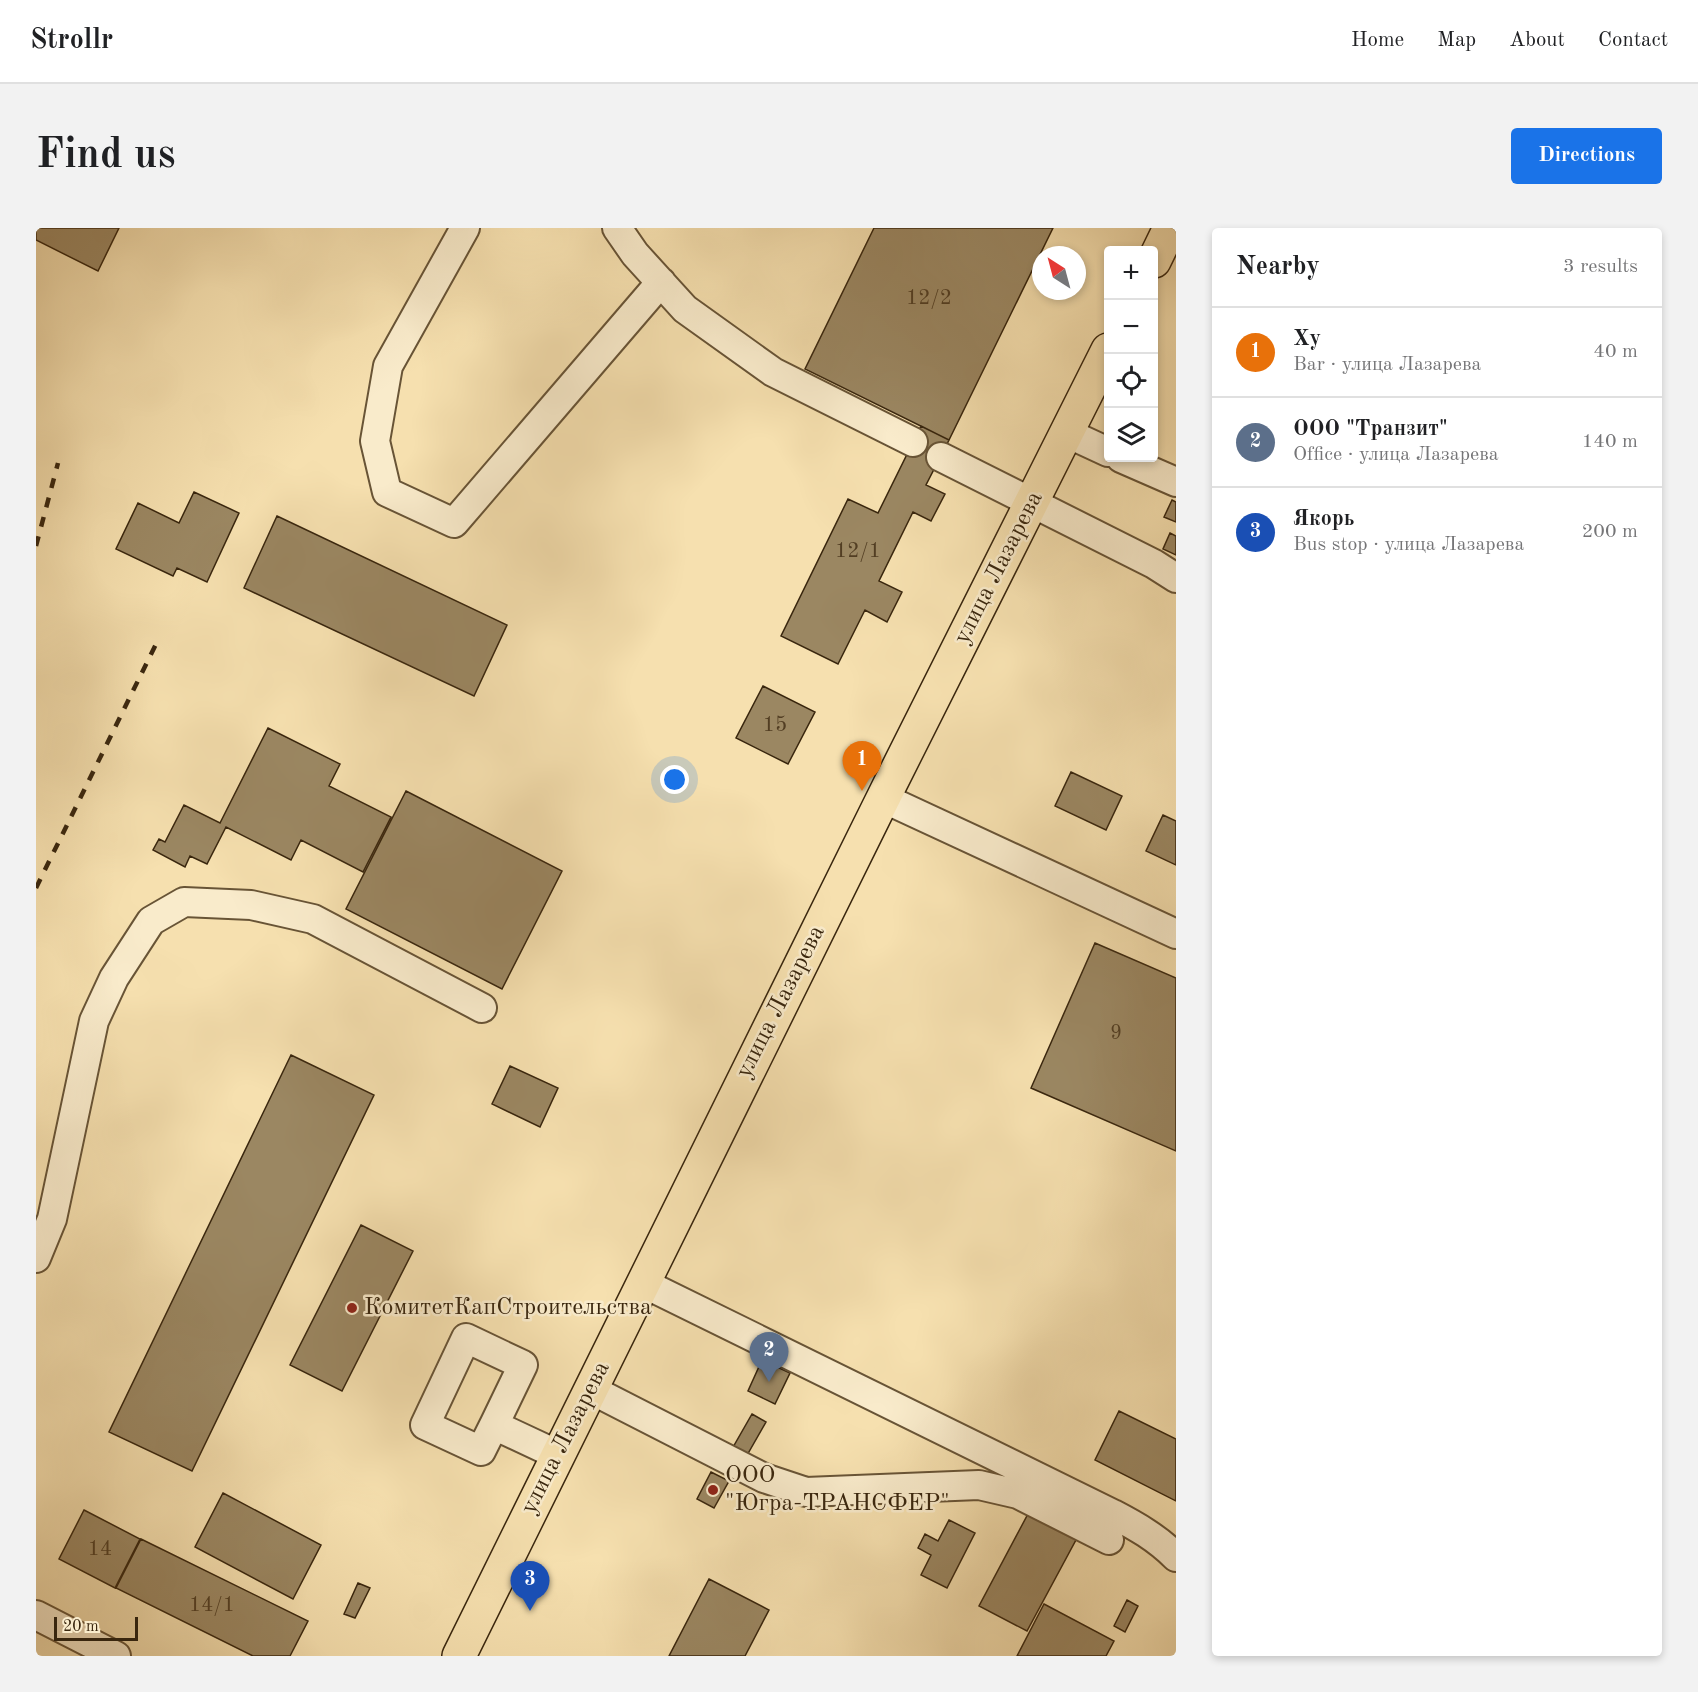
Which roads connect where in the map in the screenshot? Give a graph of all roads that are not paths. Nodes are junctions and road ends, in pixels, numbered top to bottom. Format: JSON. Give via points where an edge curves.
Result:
{"nodes":[{"id":1,"x":465,"y":228,"type":"edge"},
{"id":2,"x":617,"y":228,"type":"edge"},
{"id":3,"x":661,"y":282,"type":"junction"},
{"id":4,"x":1106,"y":354,"type":"edge"},
{"id":5,"x":1067,"y":433,"type":"junction"},
{"id":6,"x":913,"y":442,"type":"dead end"},
{"id":7,"x":1104,"y":450,"type":"edge"},
{"id":8,"x":941,"y":457,"type":"dead end"},
{"id":9,"x":1131,"y":462,"type":"edge"},
{"id":10,"x":1176,"y":482,"type":"edge"},
{"id":11,"x":1032,"y":502,"type":"junction"},
{"id":12,"x":1176,"y":578,"type":"edge"},
{"id":13,"x":883,"y":798,"type":"junction"},
{"id":14,"x":1176,"y":934,"type":"edge"},
{"id":15,"x":482,"y":1008,"type":"dead end"},
{"id":16,"x":36,"y":1258,"type":"edge"},
{"id":17,"x":643,"y":1283,"type":"junction"},
{"id":18,"x":590,"y":1389,"type":"junction"},
{"id":19,"x":494,"y":1425,"type":"dead end"},
{"id":20,"x":558,"y":1455,"type":"junction"},
{"id":21,"x":1109,"y":1540,"type":"dead end"},
{"id":22,"x":1176,"y":1557,"type":"edge"},
{"id":23,"x":36,"y":1615,"type":"edge"},
{"id":24,"x":116,"y":1656,"type":"edge"},
{"id":25,"x":459,"y":1656,"type":"edge"}],
"edges":[{"from":1,"to":3,"type":"lane","via":[[388,366],[375,441],[387,492],[453,523]]},
{"from":2,"to":3,"type":"lane"},
{"from":3,"to":6,"type":"lane","via":[[685,309],[773,372]]},
{"from":4,"to":5,"type":"main road","name":"улица Лазарева"},
{"from":5,"to":7,"type":"lane"},
{"from":5,"to":11,"type":"main road","name":"улица Лазарева"},
{"from":8,"to":11,"type":"lane"},
{"from":9,"to":10,"type":"lane"},
{"from":11,"to":12,"type":"lane"},
{"from":11,"to":13,"type":"main road","name":"улица Лазарева"},
{"from":13,"to":14,"type":"lane"},
{"from":13,"to":17,"type":"main road","name":"улица Лазарева"},
{"from":15,"to":16,"type":"lane","via":[[313,919],[251,905],[184,902],[151,921],[114,978],[94,1021],[52,1219]]},
{"from":17,"to":18,"type":"main road","name":"улица Лазарева"},
{"from":17,"to":22,"type":"lane","via":[[1113,1514],[1146,1532]]},
{"from":18,"to":20,"type":"main road","name":"улица Лазарева"},
{"from":18,"to":21,"type":"lane","via":[[765,1478],[806,1492],[979,1485],[1018,1494]]},
{"from":19,"to":20,"type":"lane"},
{"from":20,"to":25,"type":"main road","name":"улица Лазарева"},
{"from":23,"to":24,"type":"lane"}]}
